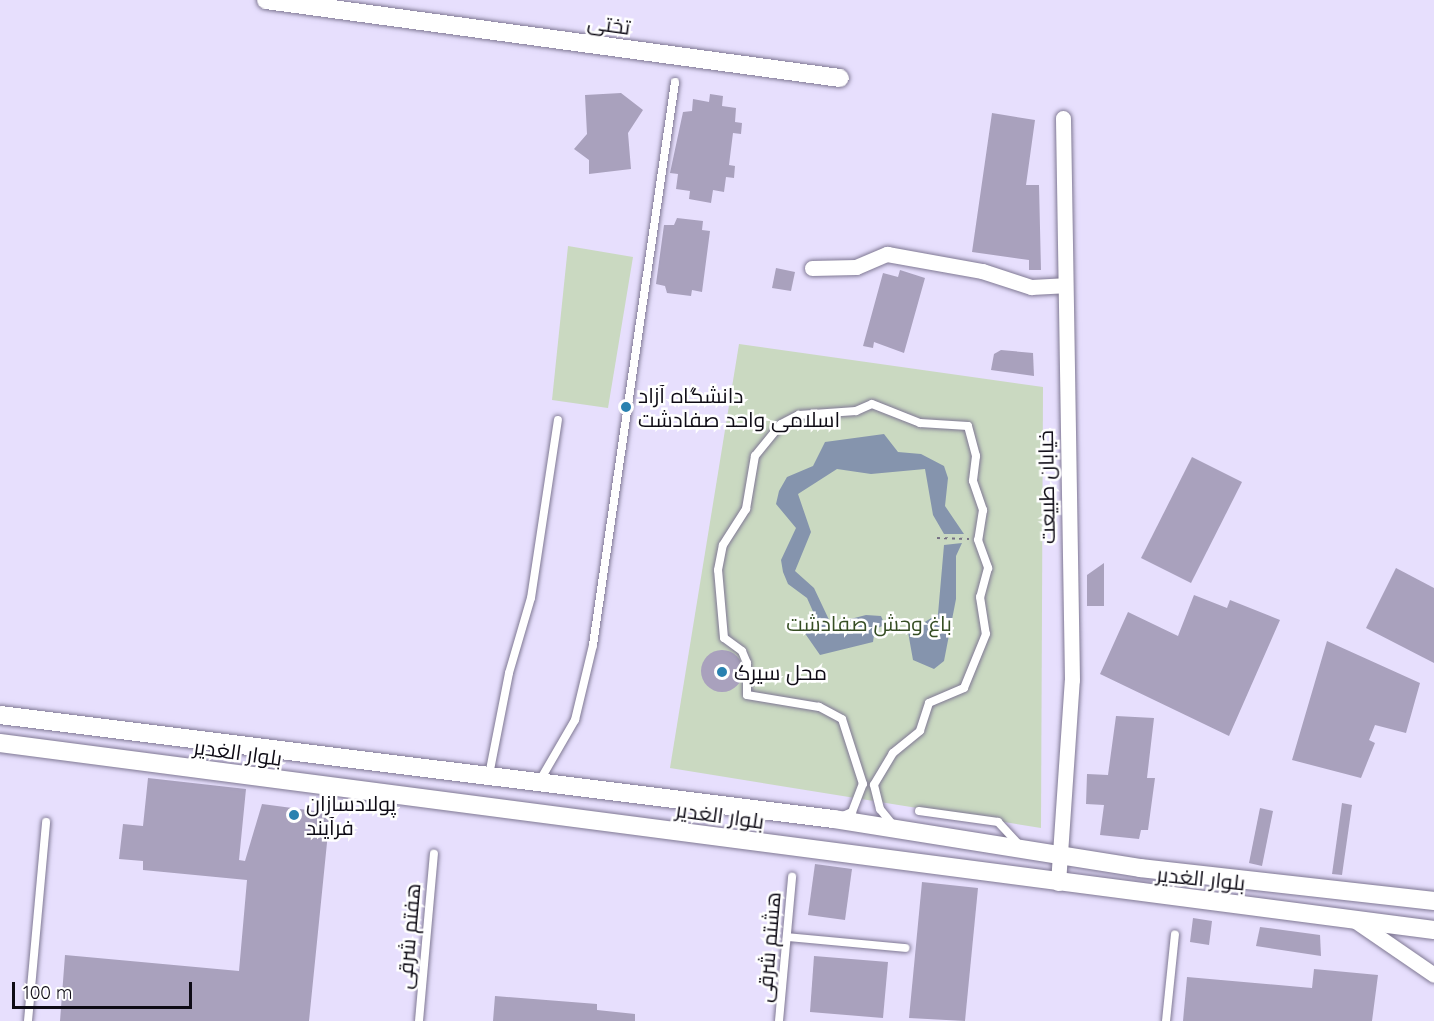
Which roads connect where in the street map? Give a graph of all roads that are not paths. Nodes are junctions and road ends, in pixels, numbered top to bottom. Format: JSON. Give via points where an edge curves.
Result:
{"nodes":[{"id":1,"x":266,"y":0,"type":"edge"},
{"id":2,"x":840,"y":78,"type":"dead end"},
{"id":3,"x":675,"y":82,"type":"dead end"},
{"id":4,"x":1063,"y":117,"type":"dead end"},
{"id":5,"x":812,"y":268,"type":"dead end"},
{"id":6,"x":1064,"y":285,"type":"junction"},
{"id":7,"x":558,"y":420,"type":"dead end"},
{"id":8,"x":0,"y":715,"type":"edge"},
{"id":9,"x":0,"y":743,"type":"edge"},
{"id":10,"x":489,"y":777,"type":"junction"},
{"id":11,"x":538,"y":783,"type":"junction"},
{"id":12,"x":919,"y":811,"type":"dead end"},
{"id":13,"x":834,"y":819,"type":"junction"},
{"id":14,"x":46,"y":822,"type":"dead end"},
{"id":15,"x":896,"y":828,"type":"junction"},
{"id":16,"x":1021,"y":848,"type":"junction"},
{"id":17,"x":434,"y":854,"type":"dead end"},
{"id":18,"x":1064,"y":854,"type":"junction"},
{"id":19,"x":1140,"y":868,"type":"junction"},
{"id":20,"x":792,"y":877,"type":"dead end"},
{"id":21,"x":1058,"y":883,"type":"junction"},
{"id":22,"x":1131,"y":893,"type":"junction"},
{"id":23,"x":1434,"y":901,"type":"edge"},
{"id":24,"x":1347,"y":916,"type":"junction"},
{"id":25,"x":1434,"y":930,"type":"edge"},
{"id":26,"x":1174,"y":934,"type":"dead end"},
{"id":27,"x":787,"y":938,"type":"junction"},
{"id":28,"x":905,"y":948,"type":"dead end"},
{"id":29,"x":1434,"y":975,"type":"edge"},
{"id":30,"x":28,"y":1021,"type":"edge"},
{"id":31,"x":418,"y":1021,"type":"edge"},
{"id":32,"x":779,"y":1021,"type":"edge"},
{"id":33,"x":1166,"y":1021,"type":"edge"}],
"edges":[{"from":1,"to":2,"type":"street","name":"تختی"},
{"from":3,"to":11,"type":"lane","via":[[593,645],[575,720]]},
{"from":4,"to":6,"type":"street","name":"خیابان طبیعت"},
{"from":5,"to":6,"type":"street","via":[[856,267],[887,254],[982,271],[1031,287]]},
{"from":6,"to":18,"type":"street","name":"خیابان طبیعت","via":[[1072,680]]},
{"from":7,"to":10,"type":"lane","via":[[531,598],[509,672]]},
{"from":8,"to":10,"type":"street","name":"بلوار الغدیر"},
{"from":9,"to":21,"type":"street","name":"بلوار الغدیر"},
{"from":10,"to":11,"type":"street","name":"بلوار الغدیر"},
{"from":11,"to":13,"type":"street","name":"بلوار الغدیر"},
{"from":12,"to":16,"type":"lane","via":[[998,822]]},
{"from":13,"to":15,"type":"street","name":"بلوار الغدیر"},
{"from":13,"to":15,"type":"lane","via":[[852,812],[863,784],[842,719],[819,707],[747,694],[742,651],[724,638],[718,570],[723,545],[746,509],[755,456],[781,424],[826,410],[856,411],[872,404],[920,423],[963,422],[972,433],[976,456],[973,481],[983,510],[978,540],[988,567],[980,597],[986,634],[964,688],[928,704],[920,731],[893,753],[874,785],[880,809]]},
{"from":14,"to":30,"type":"lane"},
{"from":15,"to":16,"type":"street","name":"بلوار الغدیر"},
{"from":16,"to":18,"type":"street","name":"بلوار الغدیر"},
{"from":17,"to":31,"type":"lane","name":"هفتم شرقی"},
{"from":18,"to":19,"type":"street","name":"بلوار الغدیر"},
{"from":18,"to":21,"type":"street","name":"خیابان طبیعت"},
{"from":19,"to":22,"type":"street"},
{"from":19,"to":23,"type":"street","name":"بلوار الغدیر"},
{"from":20,"to":27,"type":"lane","name":"هشتم شرقی"},
{"from":21,"to":22,"type":"street","name":"بلوار الغدیر"},
{"from":22,"to":24,"type":"street","name":"بلوار الغدیر"},
{"from":24,"to":25,"type":"street","name":"بلوار الغدیر"},
{"from":24,"to":29,"type":"street","via":[[1389,939]]},
{"from":26,"to":33,"type":"lane"},
{"from":27,"to":28,"type":"lane"},
{"from":27,"to":32,"type":"lane","name":"هشتم شرقی"}]}
